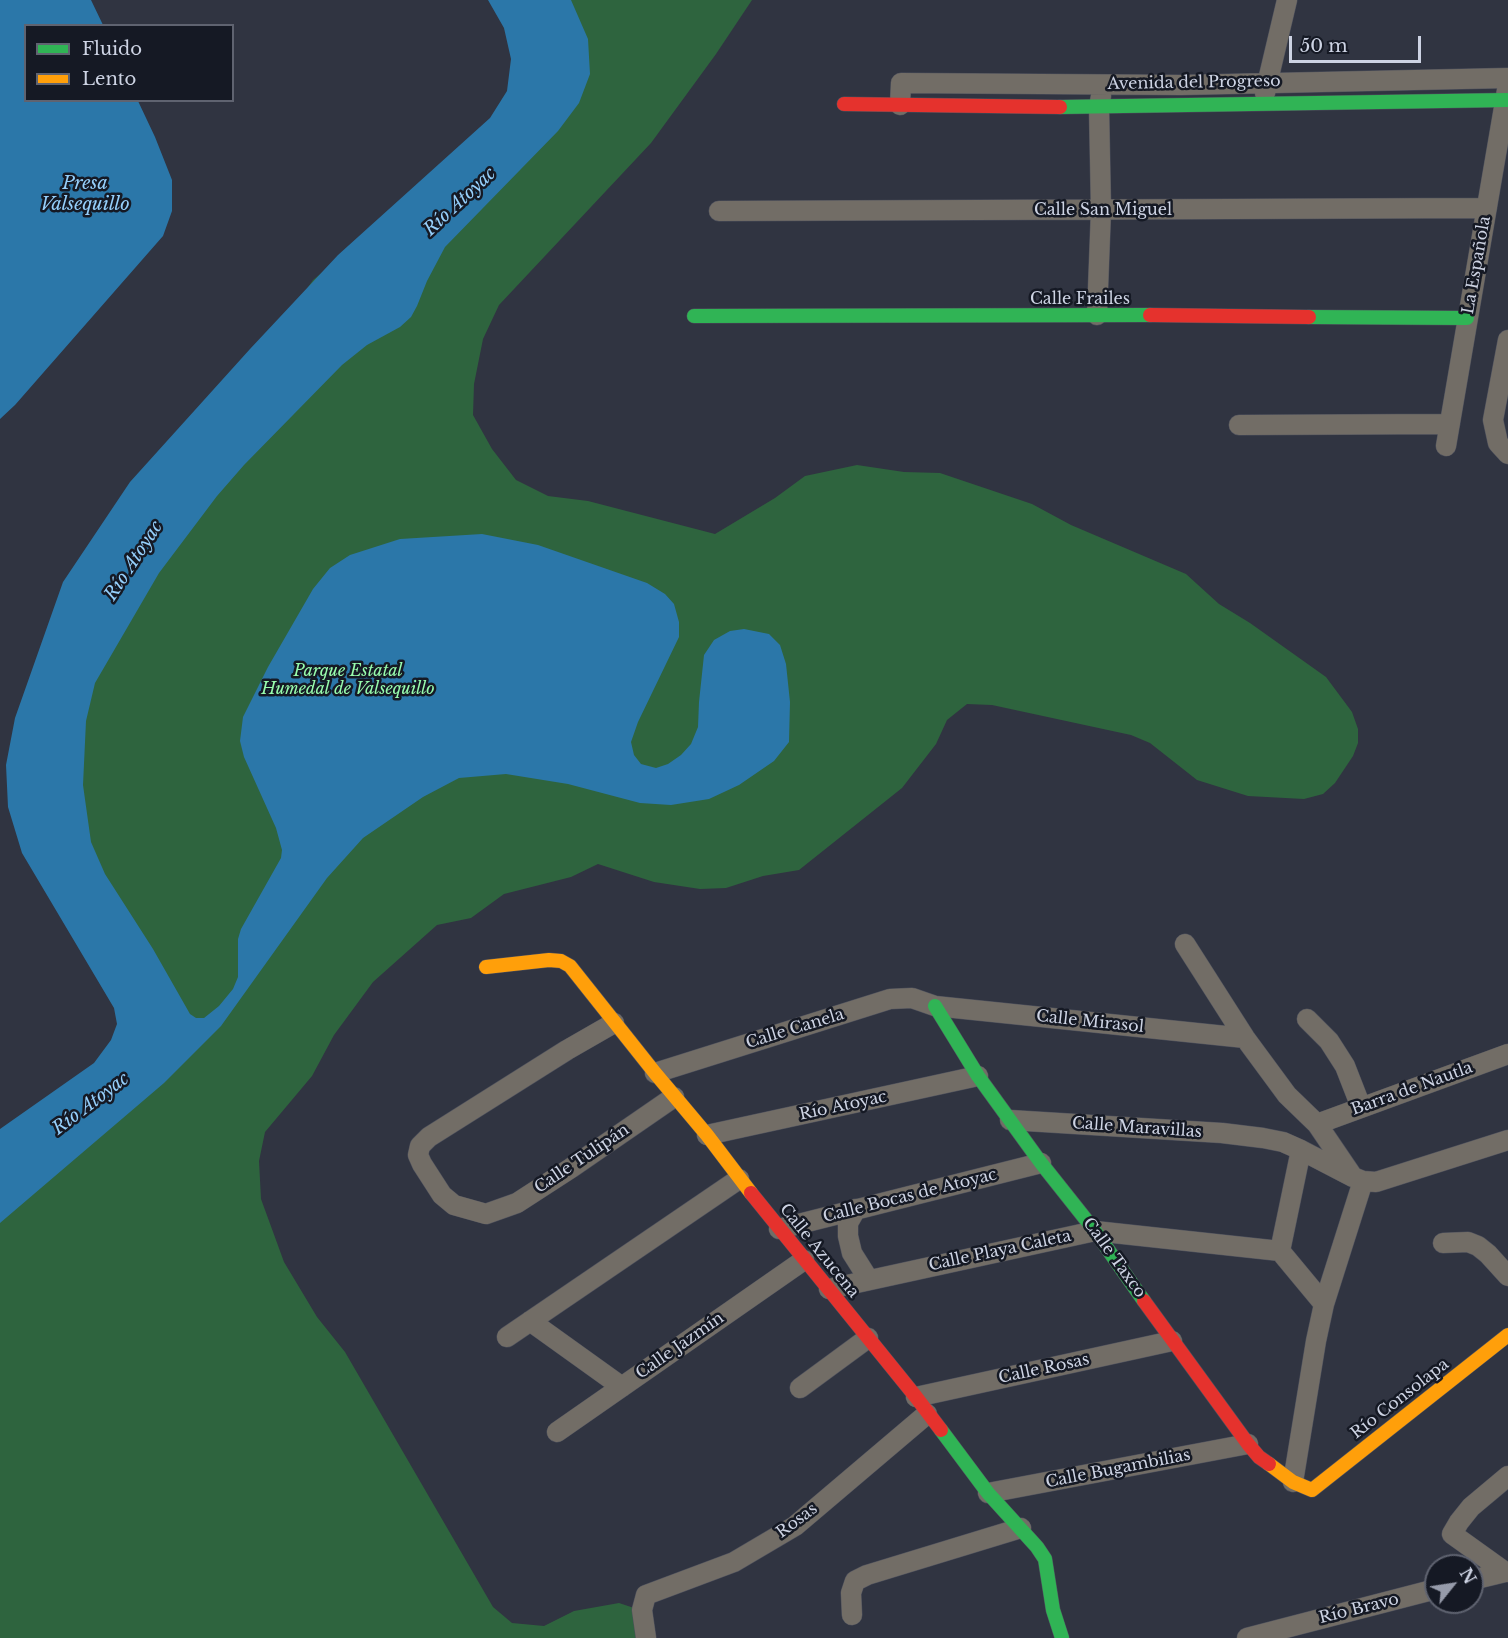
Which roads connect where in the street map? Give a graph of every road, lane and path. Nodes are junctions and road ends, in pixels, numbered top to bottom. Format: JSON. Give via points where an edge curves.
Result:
{"nodes":[{"id":1,"x":1287,"y":0,"type":"edge"},
{"id":2,"x":1508,"y":78,"type":"edge"},
{"id":3,"x":1268,"y":82,"type":"junction"},
{"id":4,"x":1103,"y":85,"type":"junction"},
{"id":5,"x":1507,"y":95,"type":"edge"},
{"id":6,"x":844,"y":104,"type":"dead end"},
{"id":7,"x":1263,"y":104,"type":"junction"},
{"id":8,"x":900,"y":105,"type":"junction"},
{"id":9,"x":1099,"y":107,"type":"junction"},
{"id":10,"x":1487,"y":208,"type":"junction"},
{"id":11,"x":1101,"y":210,"type":"junction"},
{"id":12,"x":719,"y":211,"type":"dead end"},
{"id":13,"x":1097,"y":315,"type":"junction"},
{"id":14,"x":694,"y":316,"type":"dead end"},
{"id":15,"x":1467,"y":318,"type":"junction"},
{"id":16,"x":1508,"y":340,"type":"edge"},
{"id":17,"x":1239,"y":424,"type":"dead end"},
{"id":18,"x":1450,"y":424,"type":"junction"},
{"id":19,"x":1446,"y":446,"type":"dead end"},
{"id":20,"x":1508,"y":454,"type":"edge"},
{"id":21,"x":1185,"y":944,"type":"dead end"},
{"id":22,"x":486,"y":967,"type":"dead end"},
{"id":23,"x":935,"y":1006,"type":"junction"},
{"id":24,"x":1307,"y":1019,"type":"dead end"},
{"id":25,"x":614,"y":1023,"type":"junction"},
{"id":26,"x":1245,"y":1038,"type":"junction"},
{"id":27,"x":1508,"y":1054,"type":"edge"},
{"id":28,"x":655,"y":1073,"type":"junction"},
{"id":29,"x":978,"y":1076,"type":"junction"},
{"id":30,"x":674,"y":1097,"type":"junction"},
{"id":31,"x":1362,"y":1107,"type":"junction"},
{"id":32,"x":1010,"y":1120,"type":"junction"},
{"id":33,"x":1317,"y":1124,"type":"junction"},
{"id":34,"x":707,"y":1135,"type":"junction"},
{"id":35,"x":1508,"y":1140,"type":"edge"},
{"id":36,"x":1301,"y":1150,"type":"junction"},
{"id":37,"x":1041,"y":1163,"type":"junction"},
{"id":38,"x":739,"y":1179,"type":"junction"},
{"id":39,"x":1358,"y":1179,"type":"junction"},
{"id":40,"x":856,"y":1209,"type":"junction"},
{"id":41,"x":778,"y":1229,"type":"junction"},
{"id":42,"x":1095,"y":1231,"type":"junction"},
{"id":43,"x":1443,"y":1243,"type":"dead end"},
{"id":44,"x":1280,"y":1251,"type":"junction"},
{"id":45,"x":804,"y":1260,"type":"junction"},
{"id":46,"x":1508,"y":1275,"type":"edge"},
{"id":47,"x":869,"y":1280,"type":"junction"},
{"id":48,"x":829,"y":1288,"type":"junction"},
{"id":49,"x":1324,"y":1304,"type":"junction"},
{"id":50,"x":530,"y":1321,"type":"junction"},
{"id":51,"x":1508,"y":1335,"type":"edge"},
{"id":52,"x":507,"y":1337,"type":"dead end"},
{"id":53,"x":868,"y":1338,"type":"junction"},
{"id":54,"x":1172,"y":1341,"type":"junction"},
{"id":55,"x":622,"y":1387,"type":"junction"},
{"id":56,"x":800,"y":1388,"type":"dead end"},
{"id":57,"x":916,"y":1397,"type":"junction"},
{"id":58,"x":927,"y":1414,"type":"junction"},
{"id":59,"x":557,"y":1432,"type":"dead end"},
{"id":60,"x":1248,"y":1444,"type":"junction"},
{"id":61,"x":1508,"y":1476,"type":"edge"},
{"id":62,"x":1293,"y":1482,"type":"junction"},
{"id":63,"x":1312,"y":1490,"type":"joint"},
{"id":64,"x":987,"y":1493,"type":"junction"},
{"id":65,"x":1021,"y":1528,"type":"junction"},
{"id":66,"x":1507,"y":1572,"type":"edge"},
{"id":67,"x":1484,"y":1577,"type":"edge"},
{"id":68,"x":1424,"y":1592,"type":"edge"},
{"id":69,"x":852,"y":1615,"type":"dead end"},
{"id":70,"x":646,"y":1638,"type":"edge"},
{"id":71,"x":1062,"y":1638,"type":"edge"},
{"id":72,"x":1251,"y":1638,"type":"edge"}],
"edges":[{"from":1,"to":3,"type":"street"},
{"from":2,"to":3,"type":"street","name":"Avenida del Progreso"},
{"from":3,"to":4,"type":"street","name":"Avenida del Progreso"},
{"from":3,"to":7,"type":"street"},
{"from":4,"to":8,"type":"street","name":"Avenida del Progreso","via":[[901,83]]},
{"from":4,"to":9,"type":"street"},
{"from":5,"to":7,"type":"street","name":"Avenida del Progreso"},
{"from":5,"to":10,"type":"street","name":"La Española"},
{"from":6,"to":8,"type":"street","name":"Avenida del Progreso"},
{"from":7,"to":9,"type":"street","name":"Avenida del Progreso"},
{"from":8,"to":9,"type":"street","name":"Avenida del Progreso"},
{"from":9,"to":11,"type":"street"},
{"from":10,"to":11,"type":"street","name":"Calle San Miguel"},
{"from":10,"to":15,"type":"street","name":"La Española"},
{"from":11,"to":12,"type":"street","name":"Calle San Miguel"},
{"from":11,"to":13,"type":"street"},
{"from":13,"to":14,"type":"street","name":"Calle Frailes"},
{"from":13,"to":15,"type":"street","name":"Calle Frailes"},
{"from":15,"to":18,"type":"street","name":"La Española"},
{"from":16,"to":20,"type":"street","via":[[1493,420],[1498,444]]},
{"from":17,"to":18,"type":"street"},
{"from":18,"to":19,"type":"street","name":"La Española"},
{"from":21,"to":26,"type":"street"},
{"from":22,"to":25,"type":"street","name":"Calle Azucena","via":[[561,961],[570,966]]},
{"from":23,"to":26,"type":"street","name":"Calle Mirasol"},
{"from":23,"to":28,"type":"street","name":"Calle Canela","via":[[912,998],[890,999]]},
{"from":23,"to":29,"type":"street","name":"Calle Taxco"},
{"from":24,"to":31,"type":"street","via":[[1329,1041],[1345,1066]]},
{"from":25,"to":28,"type":"street","name":"Calle Azucena"},
{"from":25,"to":30,"type":"street","name":"Calle Tulipán","via":[[429,1137],[418,1155],[442,1195],[454,1205],[486,1214],[517,1203]]},
{"from":26,"to":33,"type":"street","via":[[1287,1095]]},
{"from":27,"to":31,"type":"street","name":"Barra de Nautla"},
{"from":28,"to":30,"type":"street","name":"Calle Azucena"},
{"from":29,"to":32,"type":"street","name":"Calle Taxco"},
{"from":29,"to":34,"type":"street","name":"Río Atoyac"},
{"from":30,"to":34,"type":"street","name":"Calle Azucena"},
{"from":31,"to":33,"type":"street","name":"Barra de Nautla"},
{"from":32,"to":36,"type":"street","name":"Calle Maravillas","via":[[1222,1133],[1263,1138]]},
{"from":32,"to":37,"type":"street","name":"Calle Taxco"},
{"from":33,"to":39,"type":"street"},
{"from":34,"to":38,"type":"street","name":"Calle Azucena"},
{"from":35,"to":39,"type":"street","via":[[1376,1182]]},
{"from":36,"to":39,"type":"street","name":"Calle Maravillas"},
{"from":36,"to":44,"type":"street"},
{"from":37,"to":40,"type":"street","name":"Calle Bocas de Atoyac"},
{"from":37,"to":42,"type":"street","name":"Calle Taxco"},
{"from":38,"to":41,"type":"street","name":"Calle Azucena"},
{"from":38,"to":50,"type":"street"},
{"from":39,"to":49,"type":"street"},
{"from":40,"to":41,"type":"street","name":"Calle Bocas de Atoyac"},
{"from":40,"to":47,"type":"street","via":[[848,1223],[848,1236],[852,1253]]},
{"from":41,"to":45,"type":"street","name":"Calle Azucena"},
{"from":42,"to":44,"type":"street","name":"Calle Playa Caleta"},
{"from":42,"to":47,"type":"street","name":"Calle Playa Caleta"},
{"from":42,"to":54,"type":"street","name":"Calle Taxco"},
{"from":43,"to":46,"type":"street","via":[[1468,1242],[1478,1246]]},
{"from":44,"to":49,"type":"street"},
{"from":45,"to":48,"type":"street","name":"Calle Azucena"},
{"from":45,"to":55,"type":"street","name":"Calle Jazmín"},
{"from":47,"to":48,"type":"street","name":"Calle Playa Caleta"},
{"from":48,"to":53,"type":"street","name":"Calle Azucena"},
{"from":49,"to":62,"type":"street"},
{"from":50,"to":52,"type":"street"},
{"from":50,"to":55,"type":"street"},
{"from":51,"to":63,"type":"street","name":"Río Consolapa"},
{"from":53,"to":56,"type":"street"},
{"from":53,"to":57,"type":"street","name":"Calle Azucena"},
{"from":54,"to":57,"type":"street","name":"Calle Rosas"},
{"from":54,"to":60,"type":"street","name":"Calle Taxco"},
{"from":55,"to":59,"type":"street","name":"Calle Jazmín"},
{"from":57,"to":58,"type":"street","name":"Calle Azucena"},
{"from":58,"to":64,"type":"street","name":"Calle Azucena"},
{"from":58,"to":70,"type":"street","name":"Rosas","via":[[795,1526],[734,1562],[646,1595],[642,1610]]},
{"from":60,"to":62,"type":"street","name":"Calle Taxco"},
{"from":60,"to":64,"type":"street","name":"Calle Bugambilias"},
{"from":61,"to":66,"type":"street","via":[[1471,1507],[1452,1534]]},
{"from":62,"to":63,"type":"street","name":"Calle Taxco"},
{"from":64,"to":65,"type":"street","name":"Calle Azucena"},
{"from":65,"to":69,"type":"street","via":[[855,1581]]},
{"from":65,"to":71,"type":"street","name":"Calle Azucena","via":[[1045,1559]]},
{"from":66,"to":67,"type":"street"},
{"from":68,"to":72,"type":"street","name":"Río Bravo"}]}
